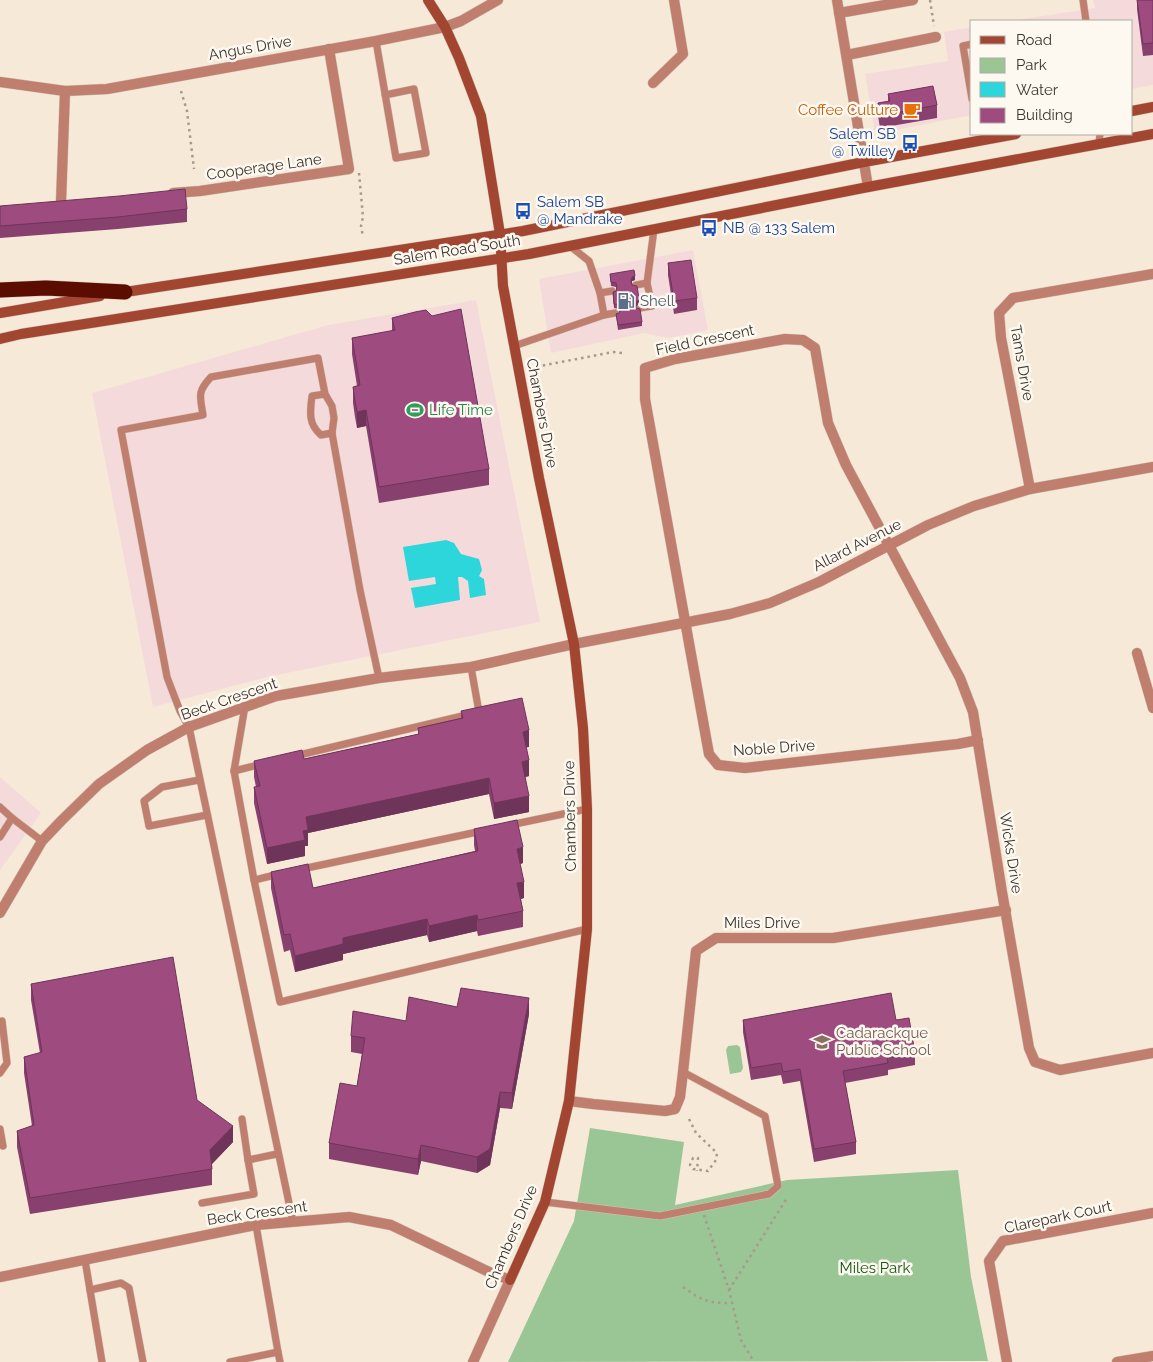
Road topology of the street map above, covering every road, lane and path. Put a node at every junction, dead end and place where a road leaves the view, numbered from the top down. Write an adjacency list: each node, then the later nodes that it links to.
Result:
1 (428, 0): 10 (main road, Chambers Drive)
2 (498, 0): 10 (street, Angus Drive)
3 (674, 0): 17 (street)
4 (837, 0): 8 (street)
5 (913, 0): 8 (street)
6 (930, 0): 11 (path)
7 (1083, 0): 9 (lane)
8 (839, 13): 15 (street)
9 (1086, 20)
10 (445, 27): 12 (street, Angus Drive); 34 (main road, Chambers Drive)
11 (936, 37): 15 (street)
12 (376, 41): 14 (street, Angus Drive); 21 (lane)
13 (970, 44): 18 (lane)
14 (329, 49): 19 (street, Angus Drive); 31 (street, Cooperage Lane)
15 (847, 55): 28 (street)
16 (0, 82): 19 (street, Angus Drive)
17 (652, 83)
18 (970, 87)
19 (65, 91): 32 (street)
20 (181, 91): 29 (path)
21 (385, 95): 21 (lane)
22 (1153, 107): 23 (main road)
23 (1133, 112)
24 (1153, 134): 27 (main road, Salem Road South)
25 (1003, 135): 26 (main road, Salem Road South)
26 (978, 137): 28 (main road, Salem Road South)
27 (1100, 138): 30 (main road, Salem Road South)
28 (864, 162): 30 (street); 34 (main road, Salem Road South)
29 (194, 169)
30 (868, 186): 33 (main road, Salem Road South)
31 (160, 194)
32 (61, 202)
33 (654, 229): 35 (main road, Salem Road South); 38 (lane)
34 (500, 234): 36 (main road, Chambers Drive); 42 (main road, Salem Road South)
35 (570, 246): 36 (main road, Salem Road South); 43 (lane)
36 (502, 258): 48 (main road, Salem Road South); 49 (main road, Chambers Drive)
37 (1153, 274): 55 (street, Tams Drive)
38 (647, 283): 39 (lane); 44 (lane)
39 (636, 285)
40 (0, 290): 42 (highway)
41 (612, 291): 43 (lane)
42 (125, 292): 45 (main road, Salem Road South)
43 (600, 293): 47 (lane)
44 (640, 308)
45 (0, 313)
46 (615, 313): 47 (lane)
47 (604, 315): 49 (lane)
48 (0, 339)
49 (514, 346): 51 (main road, Chambers Drive)
50 (622, 353): 51 (path)
51 (519, 370): 58 (main road, Chambers Drive)
52 (325, 394): 53 (lane); 53 (lane); 64 (lane)
53 (332, 433): 61 (lane)
54 (1153, 467): 55 (street, Allard Avenue)
55 (1030, 489): 56 (street, Allard Avenue)
56 (889, 546): 57 (street, Allard Avenue); 57 (street, Field Crescent); 65 (street, Wicks Drive)
57 (687, 624): 58 (street, Allard Avenue); 65 (street, Noble Drive)
58 (574, 644): 60 (street, Beck Crescent); 71 (main road, Chambers Drive)
59 (1137, 653): 63 (street)
60 (471, 667): 61 (street, Beck Crescent); 66 (lane)
61 (379, 678): 62 (street, Beck Crescent)
62 (246, 706): 64 (street, Beck Crescent); 68 (lane)
63 (1153, 708)
64 (189, 727): 69 (lane); 77 (street, Beck Crescent)
65 (978, 740): 81 (street, Wicks Drive)
66 (290, 758)
67 (272, 762): 68 (lane)
68 (234, 771): 80 (lane)
69 (199, 780): 72 (lane); 72 (lane)
70 (0, 807): 73 (lane)
71 (587, 809): 74 (lane); 83 (main road, Chambers Drive)
72 (206, 815): 93 (lane)
73 (12, 818): 76 (lane); 77 (lane)
74 (498, 828)
75 (488, 830): 78 (lane)
76 (0, 837)
77 (42, 841): 82 (street, Beck Crescent)
78 (293, 871)
79 (283, 873): 80 (lane)
80 (254, 880): 83 (lane)
81 (1006, 910): 85 (street, Wicks Drive); 86 (street, Miles Drive)
82 (0, 913)
83 (587, 929): 88 (main road, Chambers Drive)
84 (2, 1021): 87 (lane)
85 (1153, 1053)
86 (683, 1072): 88 (street, Miles Drive); 99 (lane)
87 (0, 1073)
88 (569, 1101): 97 (main road, Chambers Drive)
89 (242, 1119): 94 (lane)
90 (689, 1119): 95 (path)
91 (0, 1129): 92 (lane)
92 (3, 1146)
93 (277, 1154): 94 (lane); 101 (lane)
94 (248, 1160): 98 (lane)
95 (697, 1171): 95 (path)
96 (787, 1198): 108 (path)
97 (545, 1202): 99 (lane); 105 (main road, Chambers Drive)
98 (202, 1203)
99 (703, 1209): 108 (path)
100 (1153, 1213): 118 (street, Clarepark Court)
101 (292, 1222): 102 (street, Beck Crescent); 105 (street, Beck Crescent)
102 (256, 1225): 103 (street, Beck Crescent); 110 (lane)
103 (85, 1260): 104 (street, Beck Crescent); 107 (lane)
104 (0, 1277)
105 (510, 1280): 116 (street, Chambers Drive)
106 (683, 1287): 109 (path)
107 (90, 1290): 112 (lane); 113 (lane)
108 (729, 1290): 109 (path)
109 (732, 1303): 117 (path)
110 (278, 1352): 114 (lane); 115 (lane)
111 (1153, 1356): 119 (street)
112 (102, 1362)
113 (143, 1362)
114 (230, 1362)
115 (280, 1362)
116 (473, 1362)
117 (754, 1362)
118 (1007, 1362)
119 (1117, 1362)

